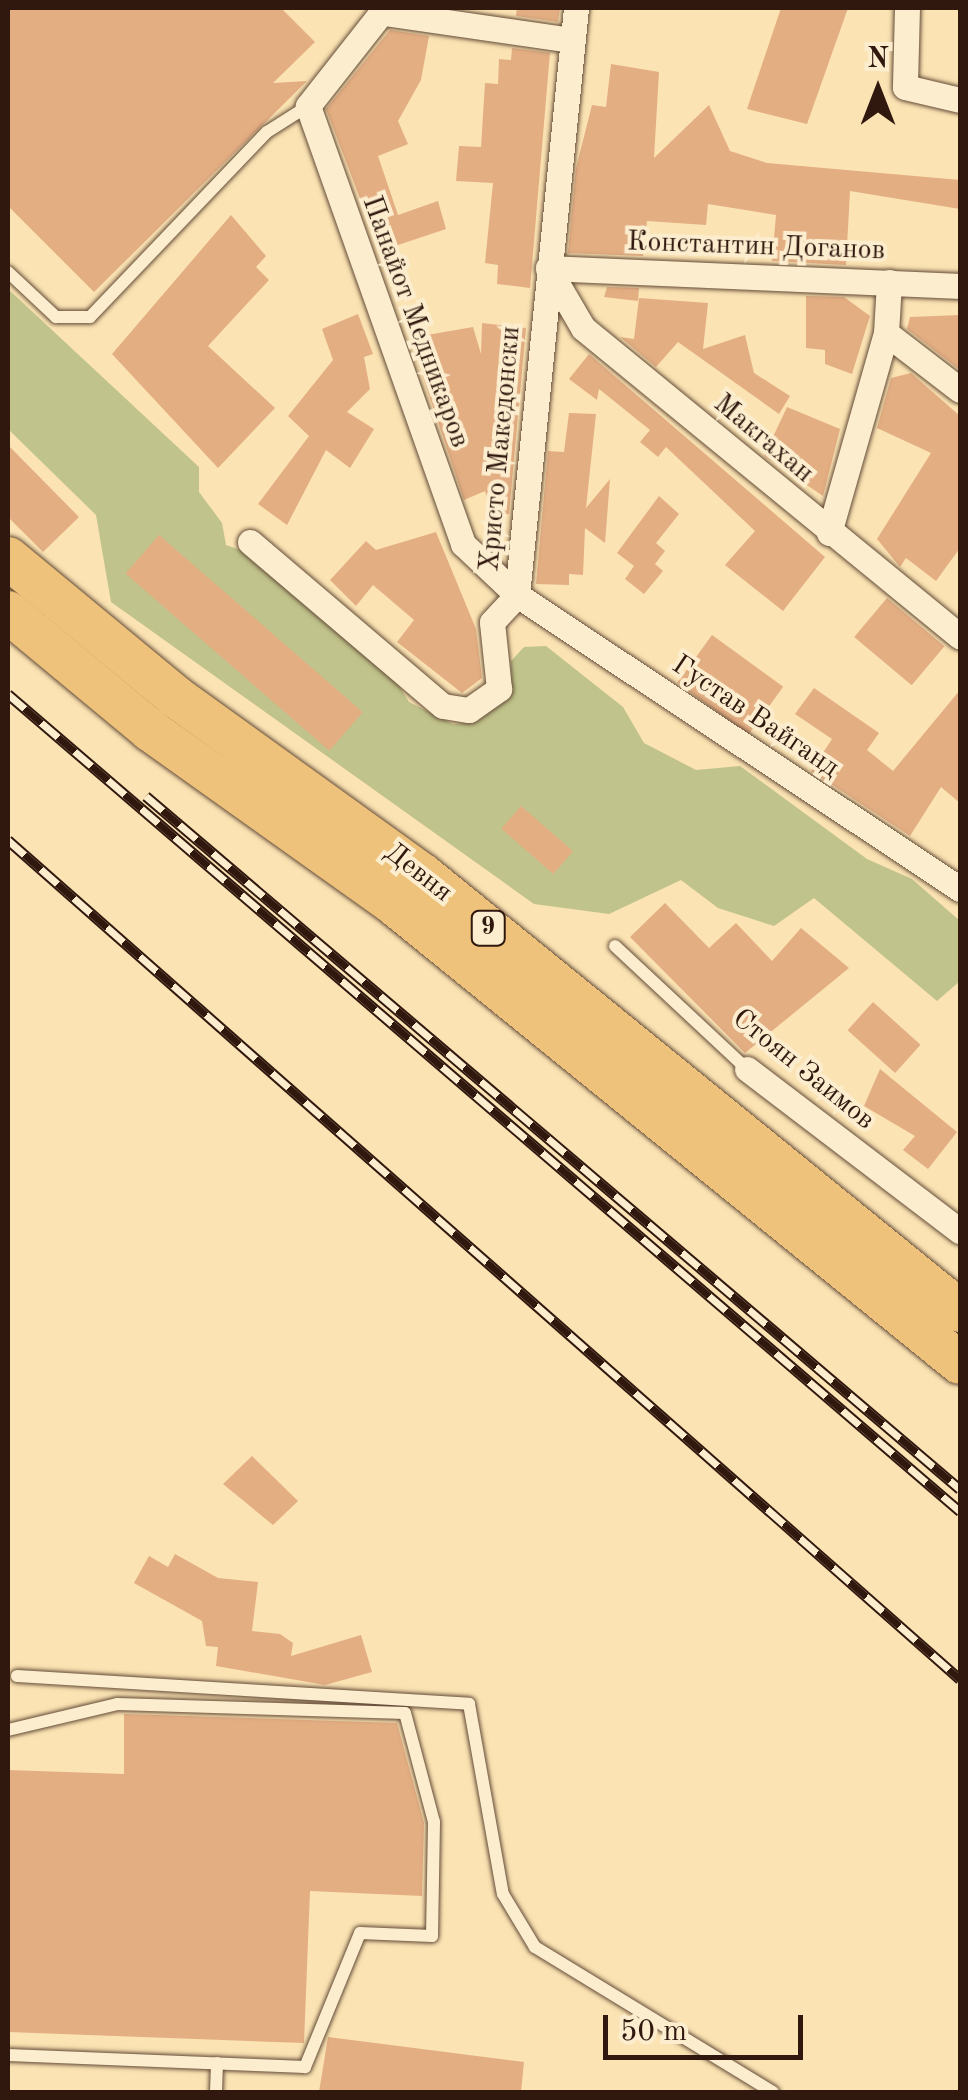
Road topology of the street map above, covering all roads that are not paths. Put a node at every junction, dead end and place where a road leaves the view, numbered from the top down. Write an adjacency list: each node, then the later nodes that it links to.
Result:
1 (576, 8): 4 (street, Христо Македонски)
2 (907, 8): 5 (street)
3 (385, 10): 4 (street); 6 (street)
4 (572, 40): 7 (street, Христо Македонски)
5 (960, 100)
6 (308, 106): 8 (lane); 16 (street, Панайот Медникаров)
7 (548, 268): 9 (street, Константин Доганов); 13 (street, Макгахан); 16 (street, Христо Македонски)
8 (8, 272)
9 (889, 282): 10 (street, Константин Доганов); 11 (street)
10 (960, 286)
11 (886, 333): 12 (street); 13 (street)
12 (960, 390)
13 (829, 533): 18 (street, Макгахан)
14 (250, 542): 16 (street, Христо Македонски)
15 (8, 558): 23 (highway, Девня / 9)
16 (517, 595): 19 (street, Густав Вайганд)
17 (8, 612): 24 (highway, Девня / 9)
18 (960, 637)
19 (960, 889)
20 (615, 946): 21 (lane, Стоян Заимов)
21 (748, 1069): 22 (street, Стоян Заимов)
22 (960, 1232)
23 (960, 1311)
24 (960, 1364)
25 (17, 1676): 30 (lane)
26 (8, 1730): 28 (lane)
27 (8, 2054): 28 (lane)
28 (217, 2063): 29 (lane)
29 (216, 2092)
30 (773, 2092)

